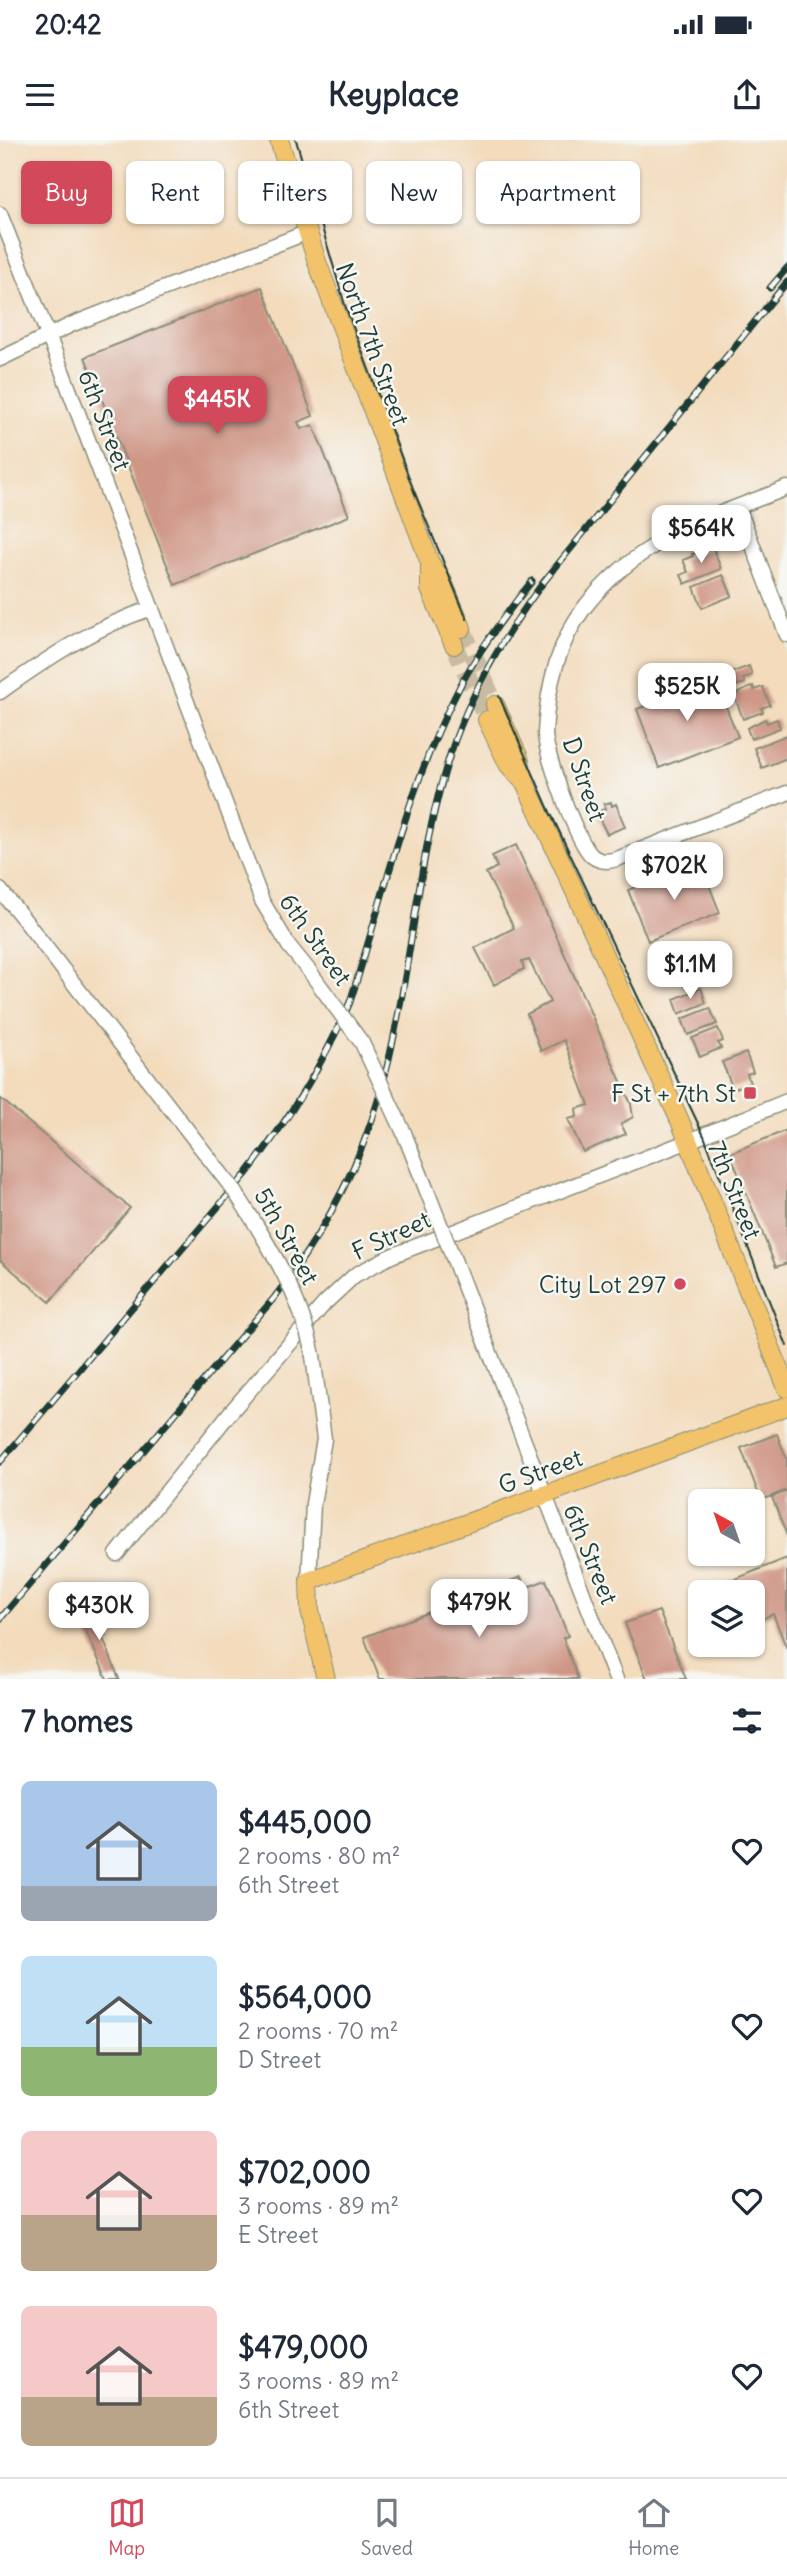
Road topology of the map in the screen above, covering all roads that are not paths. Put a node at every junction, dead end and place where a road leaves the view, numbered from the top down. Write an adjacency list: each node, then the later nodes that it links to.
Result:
1 (279, 140): 3 (main road, North 7th Street)
2 (0, 214): 4 (street, 6th Street)
3 (308, 232): 4 (street); 8 (main road, North 7th Street)
4 (48, 335): 5 (street); 9 (street, 6th Street)
5 (0, 359)
6 (787, 488): 7 (street, D Street)
7 (738, 507): 11 (street); 15 (street, D Street)
8 (430, 563): 10 (main road); 12 (main road)
9 (152, 608): 13 (street); 21 (street, 6th Street, bridge)
10 (462, 628)
11 (787, 635)
12 (454, 645)
13 (0, 692)
14 (491, 713): 18 (main road, 7th Street)
15 (787, 793)
16 (0, 890): 23 (street, 5th Street, bridge)
17 (787, 1101): 18 (street, F Street)
18 (689, 1142): 19 (main road, 7th Street); 22 (street, F Street)
19 (787, 1388)
20 (787, 1406): 21 (main road, G Street)
21 (543, 1495): 23 (main road, G Street); 25 (street, 6th Street)
22 (117, 1555)
23 (309, 1581): 24 (main road, 5th Street)
24 (326, 1679)
25 (616, 1679)

